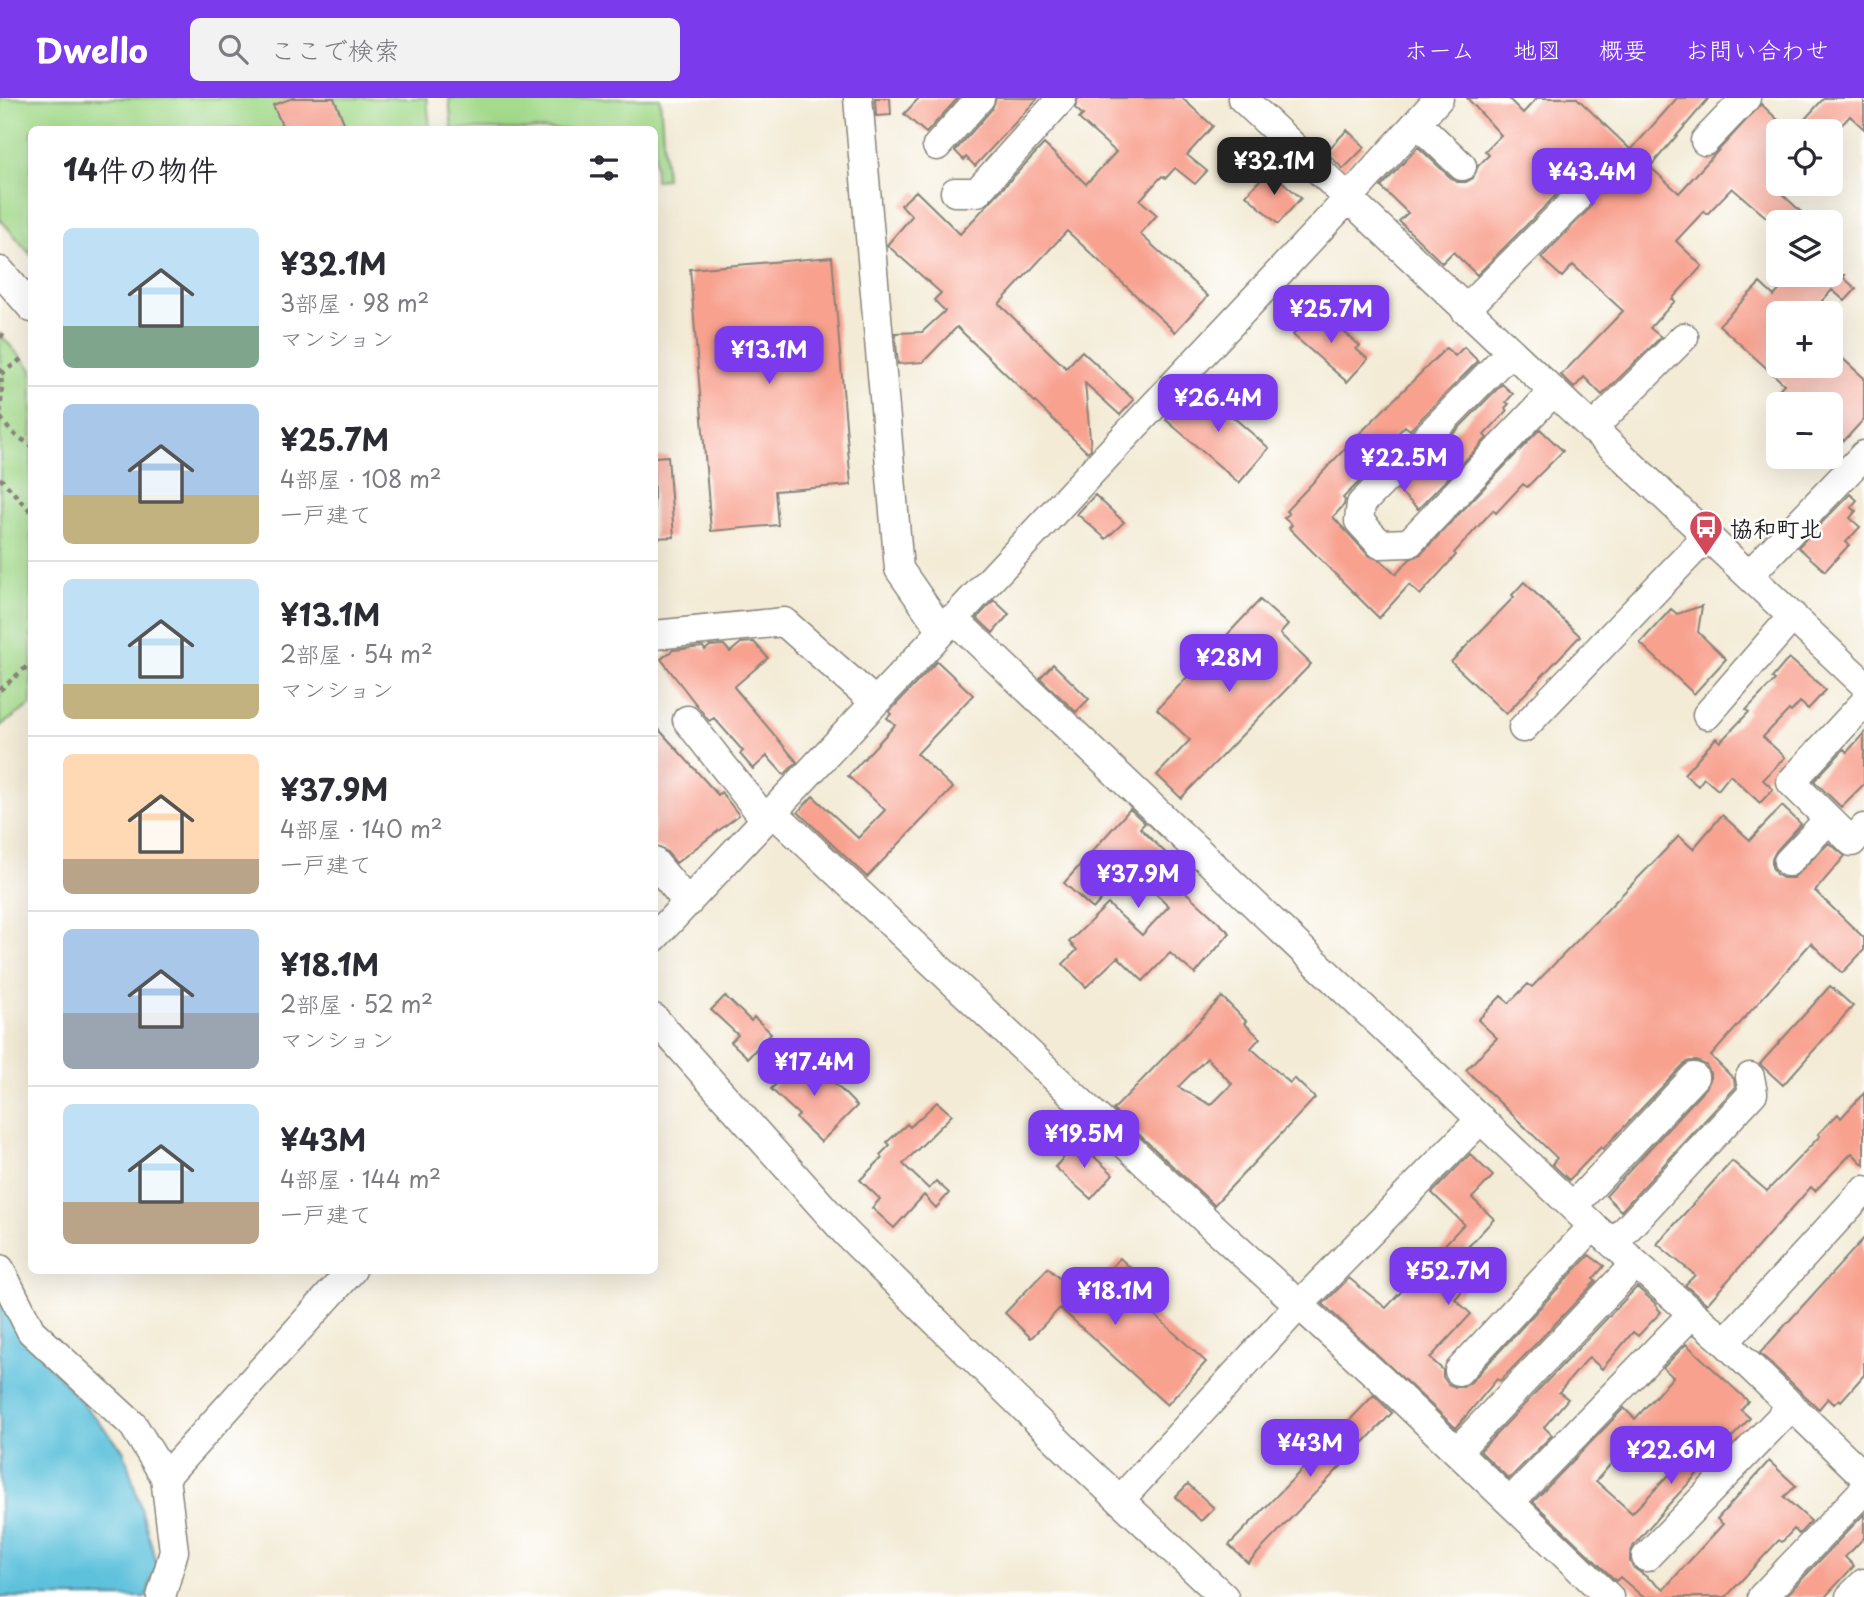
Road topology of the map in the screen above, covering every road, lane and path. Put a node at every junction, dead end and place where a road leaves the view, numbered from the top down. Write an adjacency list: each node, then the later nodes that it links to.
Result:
1 (858, 98): 30 (street)
2 (980, 98): 9 (street)
3 (1062, 98): 11 (street)
4 (1242, 98): 13 (street)
5 (1439, 98): 7 (street)
6 (1746, 98): 8 (street)
7 (1417, 123): 10 (street); 13 (street)
8 (1705, 141)
9 (937, 146)
10 (1462, 166)
11 (955, 192)
12 (1576, 199): 16 (street)
13 (1347, 200): 16 (street); 30 (street)
14 (0, 271): 15 (street)
15 (28, 303)
16 (1465, 310): 18 (street)
17 (1684, 337): 22 (street)
18 (1510, 352): 21 (street); 21 (street)
19 (24, 357): 20 (path)
20 (1, 372): 23 (path)
21 (1553, 393): 22 (street)
22 (1592, 429): 27 (street)
23 (28, 443)
24 (1864, 455): 28 (street)
25 (0, 478): 26 (path)
26 (28, 509)
27 (1707, 536): 28 (street); 38 (street)
28 (1749, 575): 29 (street)
29 (1793, 616): 33 (street); 37 (street)
30 (947, 625): 35 (street); 50 (street)
31 (658, 635): 35 (street)
32 (28, 666): 34 (path)
33 (1864, 684)
34 (0, 690)
35 (875, 702): 40 (street)
36 (1864, 703): 41 (street)
37 (1707, 715)
38 (1523, 728)
39 (690, 737): 40 (street)
40 (768, 815): 45 (street); 57 (street)
41 (1828, 820): 42 (street); 43 (street)
42 (1864, 828)
43 (1788, 862)
44 (658, 867): 45 (street)
45 (688, 903): 46 (street)
46 (658, 934)
47 (658, 1022): 66 (street)
48 (1694, 1077): 52 (street)
49 (1750, 1077): 53 (street)
50 (1481, 1119): 52 (street); 57 (street)
51 (1864, 1190): 59 (street)
52 (1574, 1205): 53 (street)
53 (1603, 1235): 54 (street); 60 (street)
54 (1635, 1264): 58 (street); 62 (street)
55 (0, 1269): 64 (street)
56 (348, 1274): 64 (street)
57 (1299, 1305): 62 (street); 66 (street)
58 (1691, 1315): 59 (street); 67 (street)
59 (1725, 1342): 61 (street)
60 (1459, 1371)
61 (1791, 1407): 63 (street); 68 (street)
62 (1457, 1451): 67 (street)
63 (1864, 1476)
64 (165, 1478): 70 (street)
65 (1864, 1490): 73 (street)
66 (1120, 1500): 71 (street)
67 (1510, 1502): 72 (street)
68 (1646, 1558)
69 (1864, 1583): 74 (street)
70 (161, 1597)
71 (1224, 1597)
72 (1609, 1597)
73 (1762, 1597)
74 (1850, 1597)

